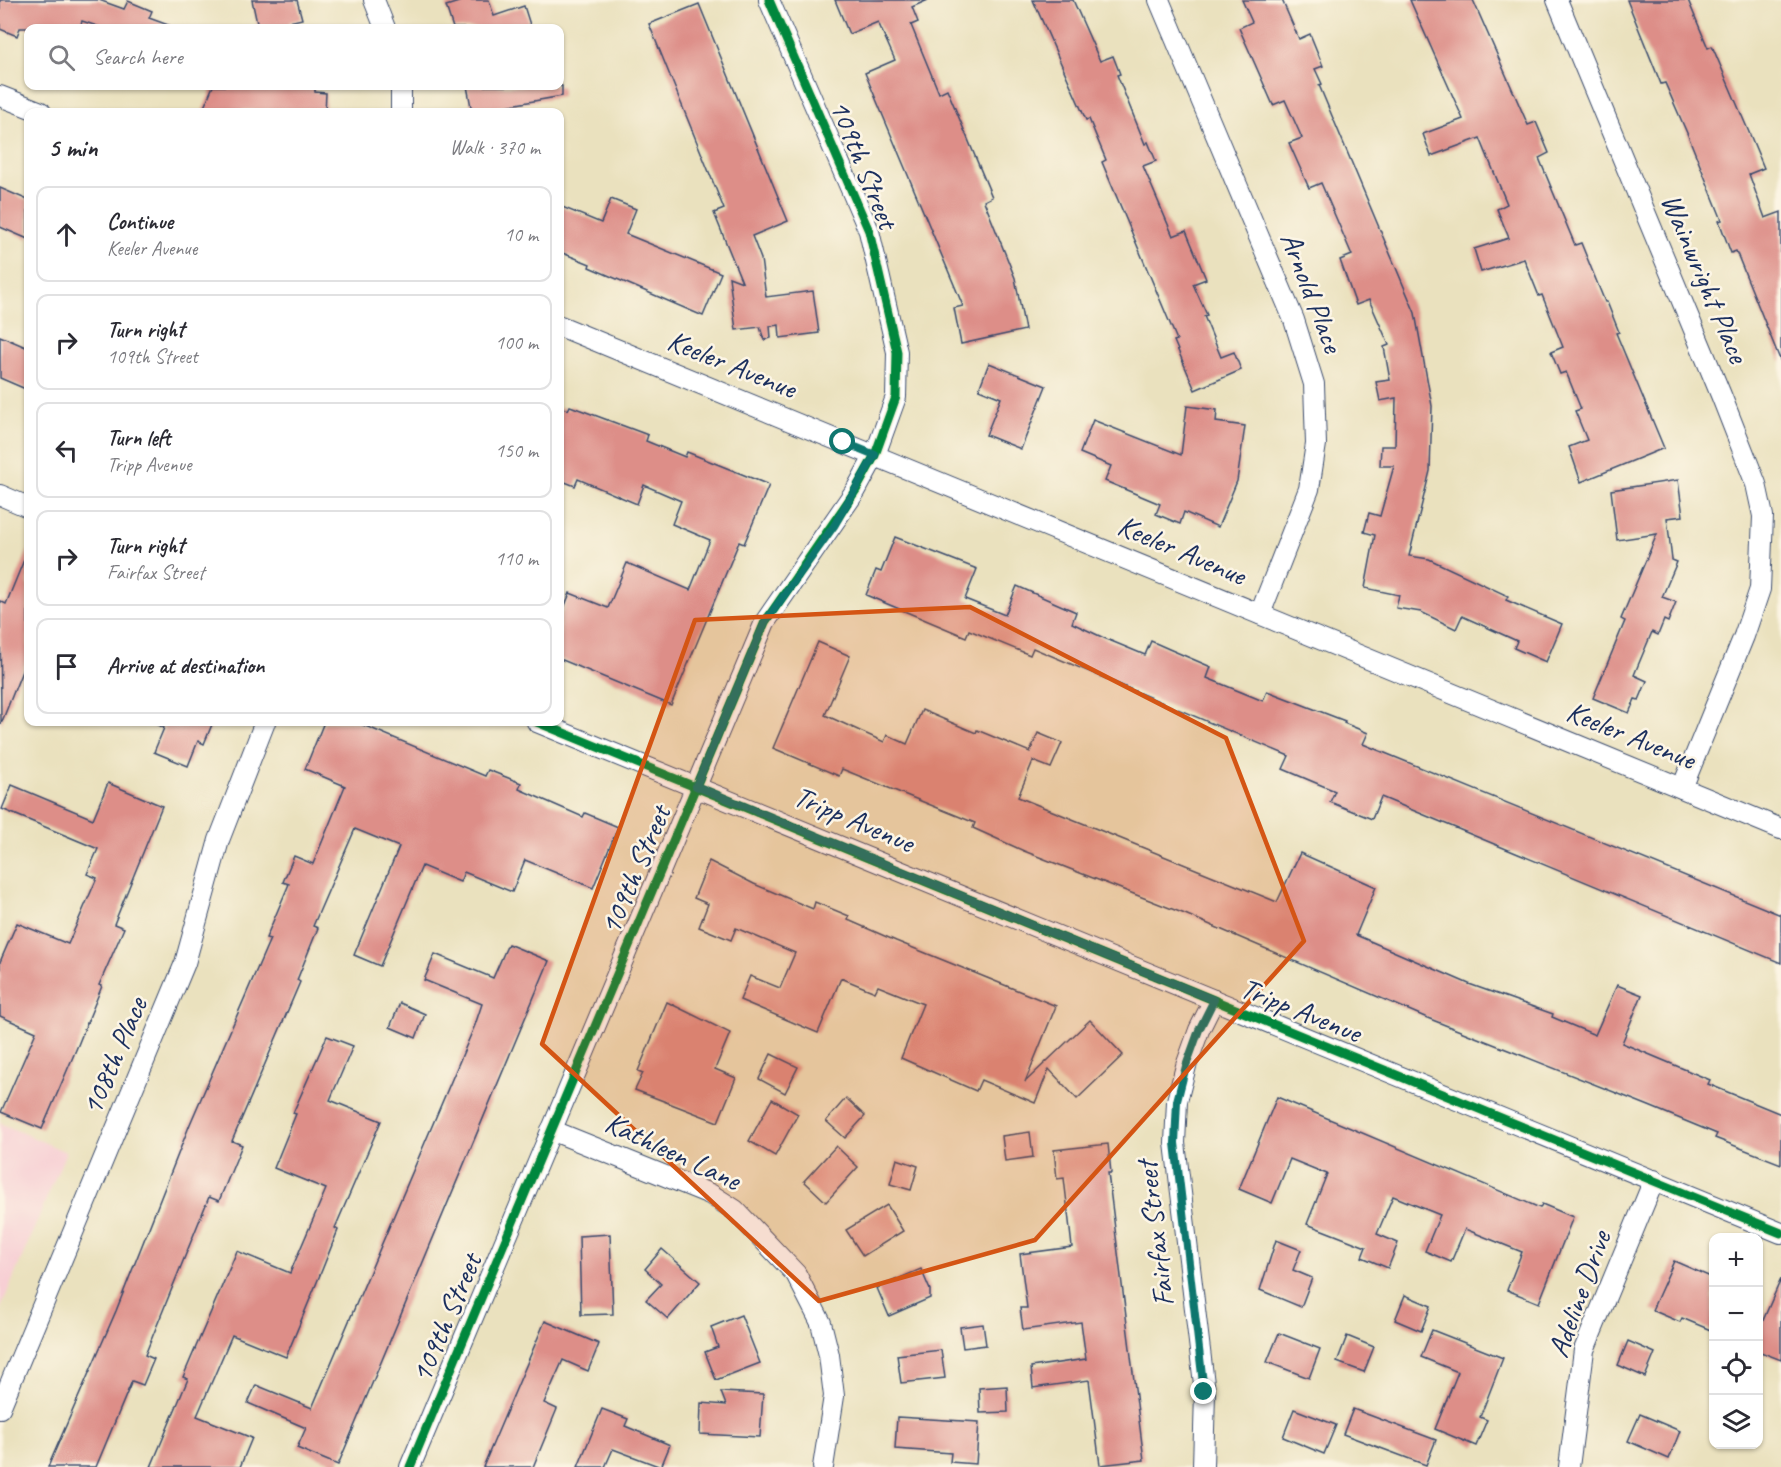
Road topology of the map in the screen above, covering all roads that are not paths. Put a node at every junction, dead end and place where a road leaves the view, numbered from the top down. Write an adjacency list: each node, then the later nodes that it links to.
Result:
1 (374, 0): 5 (street)
2 (769, 0): 11 (street, 109th Street)
3 (1159, 0): 14 (street, Arnold Place)
4 (1557, 0): 18 (street, Wainwright Place)
5 (383, 24)
6 (401, 90): 9 (street)
7 (0, 96): 8 (street)
8 (30, 108)
9 (401, 108)
10 (564, 328): 11 (street, Keeler Avenue)
11 (875, 455): 14 (street, Keeler Avenue); 17 (street, 109th Street)
12 (0, 495): 13 (street)
13 (24, 505)
14 (1260, 614): 18 (street, Keeler Avenue)
15 (263, 726): 24 (street, 108th Place)
16 (547, 726): 17 (street, Tripp Avenue)
17 (696, 786): 20 (street, Tripp Avenue); 21 (street, 109th Street)
18 (1682, 788): 19 (street, Keeler Avenue)
19 (1781, 829)
20 (1214, 1000): 22 (street, Tripp Avenue); 27 (street, Fairfax Street)
21 (551, 1130): 25 (street, 109th Street); 26 (street, Kathleen Lane)
22 (1654, 1180): 23 (street, Tripp Avenue); 28 (street, Adeline Drive)
23 (1781, 1233)
24 (0, 1408)
25 (410, 1467)
26 (823, 1467)
27 (1203, 1467)
28 (1569, 1467)

